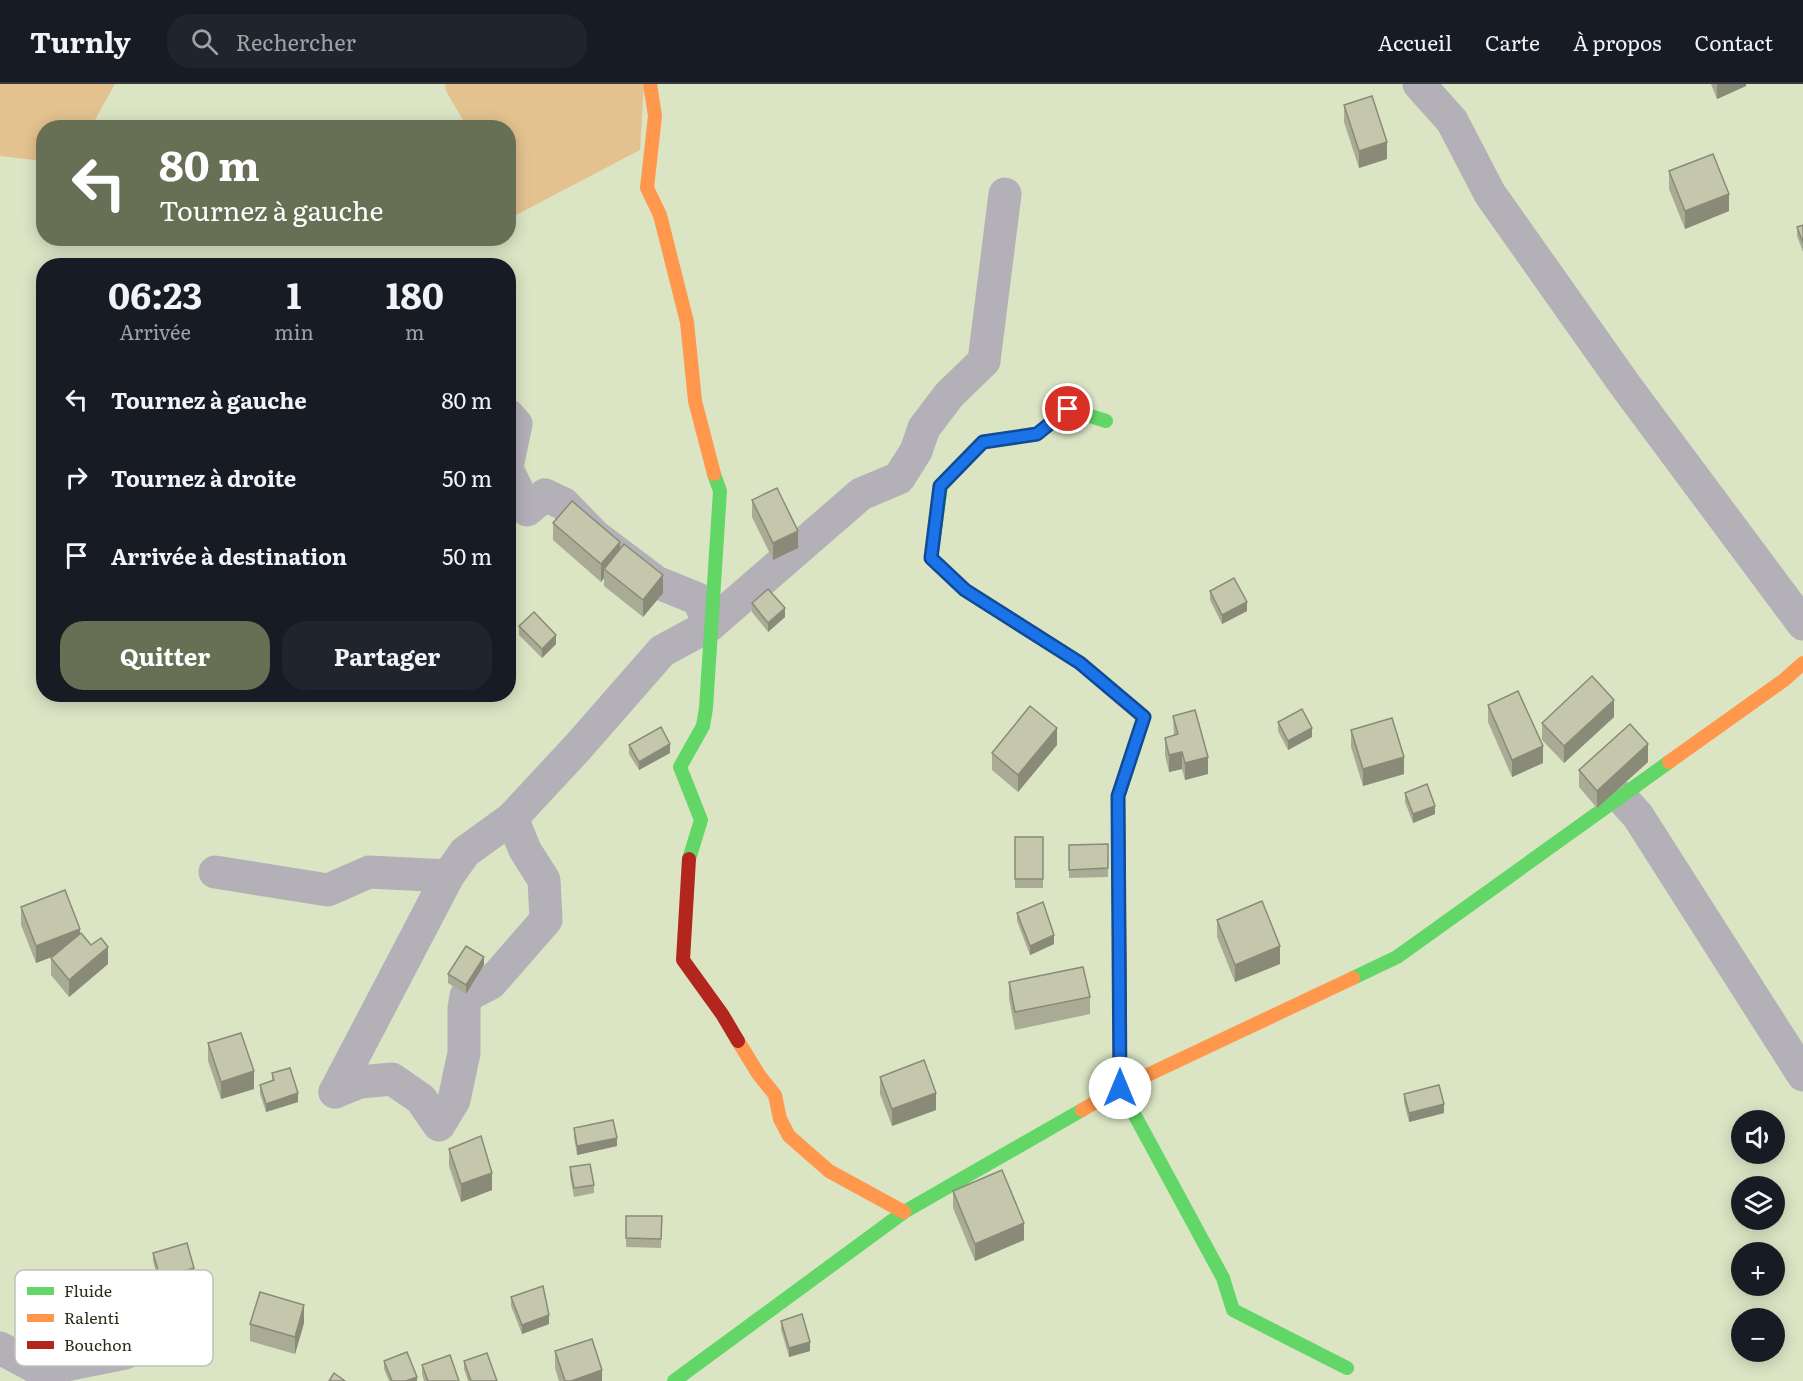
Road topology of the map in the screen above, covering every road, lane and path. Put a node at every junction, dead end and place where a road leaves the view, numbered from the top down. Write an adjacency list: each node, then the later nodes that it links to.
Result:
1 (650, 84): 7 (street)
2 (1419, 84): 6 (street)
3 (1005, 194): 7 (street)
4 (1106, 421): 14 (street)
5 (516, 487): 7 (street)
6 (1803, 624)
7 (710, 625): 10 (street); 15 (street)
8 (1803, 663): 9 (street)
9 (1621, 796): 13 (street); 14 (street)
10 (512, 818): 12 (street); 12 (street)
11 (215, 872): 12 (street)
12 (448, 876)
13 (1803, 1075)
14 (1120, 1088): 15 (street); 20 (street)
15 (904, 1212): 21 (street)
16 (0, 1348): 17 (street)
17 (15, 1356)
18 (34, 1366): 19 (street)
19 (61, 1366)
20 (1347, 1368)
21 (674, 1381)

